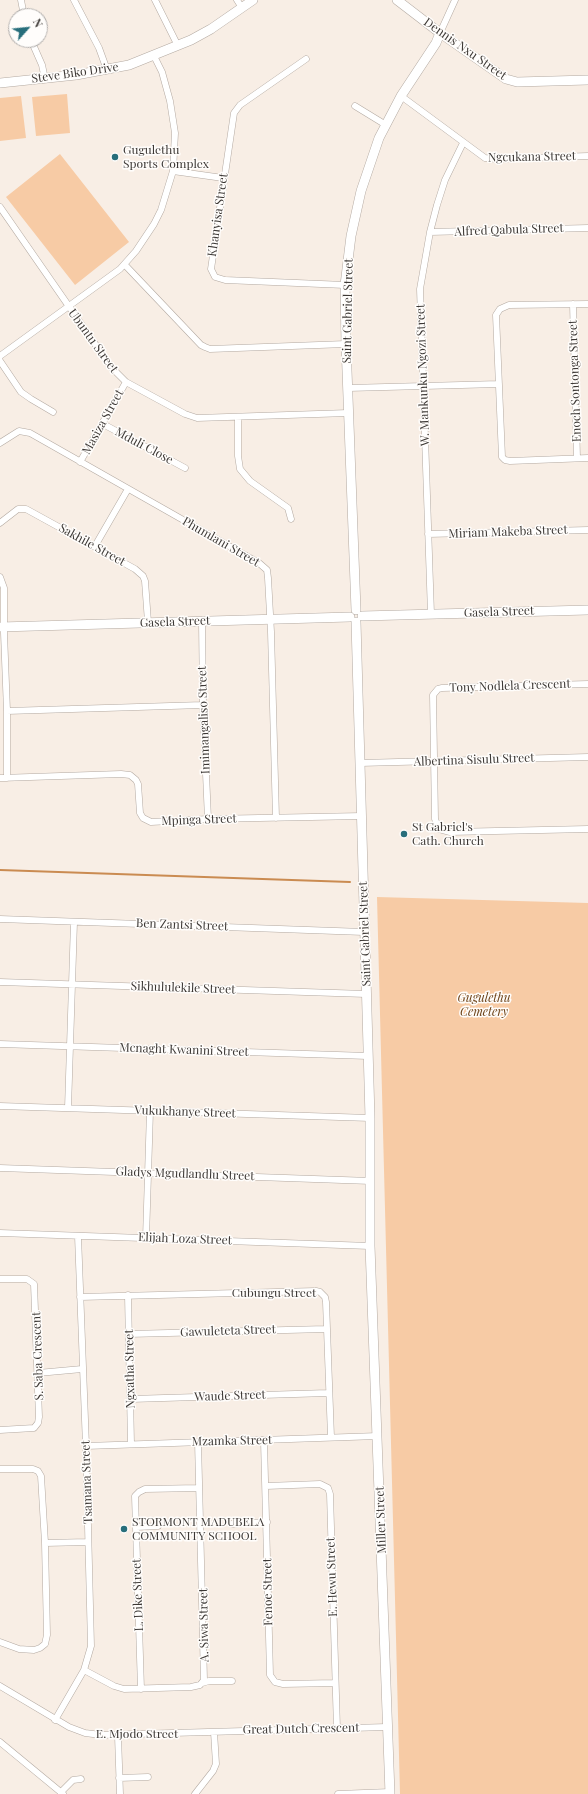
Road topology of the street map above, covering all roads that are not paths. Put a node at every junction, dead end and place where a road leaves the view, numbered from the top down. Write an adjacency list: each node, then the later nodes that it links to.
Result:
1 (74, 0): 12 (street)
2 (155, 0): 8 (street)
3 (253, 0): 6 (street, Steve Biko Drive)
4 (397, 0): 7 (street, Dennis Nxu Street)
5 (455, 0): 7 (street)
6 (240, 4): 8 (street, Steve Biko Drive)
7 (440, 33): 14 (street, Dennis Nxu Street); 16 (street, Saint Gabriel Street)
8 (178, 46): 10 (street, Steve Biko Drive)
9 (34, 48): 13 (street)
10 (154, 56): 12 (street, Steve Biko Drive); 21 (street)
11 (306, 59): 22 (street, Khanyisa Street)
12 (107, 70): 13 (street, Steve Biko Drive)
13 (45, 79): 15 (street, Steve Biko Drive)
14 (588, 80)
15 (0, 83)
16 (401, 96): 18 (street, Saint Gabriel Street); 19 (street, Ngcukana Street)
17 (355, 106): 18 (street)
18 (386, 125): 27 (street, Saint Gabriel Street)
19 (463, 143): 20 (street, Ngcukana Street); 25 (street, W. Mankunku Ngozi Street)
20 (588, 156)
21 (174, 171): 22 (street); 26 (street)
22 (223, 178): 27 (street, Khanyisa Street)
23 (0, 207): 30 (street, Ubuntu Street)
24 (588, 228): 25 (street, Alfred Qabula Street)
25 (430, 232): 36 (street, W. Mankunku Ngozi Street)
26 (125, 265): 30 (street); 31 (street)
27 (345, 284): 31 (street, Saint Gabriel Street)
28 (573, 304): 29 (street); 35 (street); 43 (street, Enoch Sontonga Street)
29 (588, 304)
30 (69, 306): 32 (street); 34 (street, Ubuntu Street)
31 (346, 344): 37 (street, Saint Gabriel Street)
32 (0, 356)
33 (0, 361): 38 (street)
34 (126, 382): 40 (street, Ubuntu Street); 41 (street, Masiza Street)
35 (499, 384): 36 (street); 43 (street)
36 (423, 386): 37 (street); 51 (street, W. Mankunku Ngozi Street)
37 (348, 388): 39 (street, Saint Gabriel Street)
38 (53, 412)
39 (348, 413): 40 (street, Ubuntu Street); 56 (street, Saint Gabriel Street)
40 (238, 417): 48 (street)
41 (103, 424): 45 (street, Masiza Street); 46 (street, Mduli Close)
42 (0, 443): 45 (street, Phumlani Street)
43 (577, 458): 44 (street)
44 (588, 458)
45 (80, 462): 47 (street, Phumlani Street)
46 (185, 468)
47 (128, 489): 52 (street); 57 (street, Phumlani Street)
48 (291, 519)
49 (0, 523): 52 (street, Sakhile Street)
50 (588, 530): 51 (street, Miriam Makeba Street)
51 (428, 534): 55 (street, W. Mankunku Ngozi Street)
52 (95, 546): 59 (street, Sakhile Street)
53 (0, 577): 60 (street)
54 (588, 610): 55 (street, Gasela Street)
55 (431, 614): 56 (street, Gasela Street)
56 (356, 616): 57 (street, Gasela Street); 66 (street, Saint Gabriel Street)
57 (270, 619): 58 (street, Gasela Street); 69 (street, Phumlani Street)
58 (202, 621): 59 (street, Gasela Street); 62 (street, Imimangaliso Street)
59 (148, 622): 60 (street, Gasela Street)
60 (2, 627): 63 (street)
61 (588, 684): 65 (street, Tony Nodlela Crescent)
62 (203, 705): 63 (street); 70 (street, Imimangaliso Street)
63 (8, 711): 67 (street)
64 (588, 757): 65 (street, Albertina Sisulu Street)
65 (435, 761): 66 (street, Albertina Sisulu Street); 71 (street, Tony Nodlela Crescent)
66 (360, 763): 68 (street, Saint Gabriel Street)
67 (3, 778): 70 (street, Mpinga Street)
68 (362, 816): 69 (street, Mpinga Street); 74 (street, Saint Gabriel Street)
69 (276, 818): 70 (street, Mpinga Street)
70 (208, 819)
71 (588, 829)
72 (0, 919): 73 (street, Ben Zantsi Street)
73 (74, 922): 74 (street, Ben Zantsi Street); 76 (street)
74 (364, 932): 77 (street, Saint Gabriel Street)
75 (0, 982): 76 (street, Sikhululekile Street)
76 (72, 984): 77 (street, Sikhululekile Street); 79 (street)
77 (366, 994): 80 (street, Saint Gabriel Street)
78 (0, 1044): 79 (street, Mcnaght Kwanini Street)
79 (71, 1046): 80 (street, Mcnaght Kwanini Street); 82 (street)
80 (368, 1056): 84 (street, Saint Gabriel Street)
81 (0, 1106): 82 (street, Vukukhanye Street)
82 (68, 1108): 83 (street, Vukukhanye Street)
83 (150, 1111): 84 (street, Vukukhanye Street); 86 (street)
84 (370, 1118): 87 (street, Saint Gabriel Street)
85 (0, 1168): 86 (street, Gladys Mgudlandlu Street)
86 (148, 1173): 87 (street, Gladys Mgudlandlu Street); 90 (street)
87 (371, 1181): 91 (street, Saint Gabriel Street)
88 (0, 1233): 89 (street, Elijah Loza Street)
89 (78, 1236): 90 (street, Elijah Loza Street); 94 (street, Tsamana Street)
90 (146, 1238): 91 (street, Elijah Loza Street)
91 (370, 1246): 102 (street, Miller Street)
92 (0, 1279): 98 (street, S. Saba Crescent)
93 (128, 1295): 94 (street, Cubungu Street); 95 (street, Cubungu Street); 96 (street, Ngxatha Street)
94 (80, 1297): 97 (street, Tsamana Street)
95 (326, 1329): 96 (street, Gawuleteta Street); 99 (street, Cubungu Street)
96 (129, 1334): 100 (street, Ngxatha Street)
97 (82, 1369): 98 (street); 107 (street, Tsamana Street)
98 (38, 1373): 101 (street, S. Saba Crescent)
99 (328, 1393): 100 (street, Waude Street); 103 (street, Cubungu Street)
100 (131, 1399): 106 (street, Ngxatha Street)
101 (0, 1430)
102 (378, 1436): 103 (street, Mzamka Street); 125 (street, Miller Street)
103 (331, 1437): 104 (street, Mzamka Street)
104 (264, 1441): 105 (street, Mzamka Street); 109 (street, Fenoe Street)
105 (198, 1442): 106 (street, Mzamka Street); 110 (street, A. Siwa Street)
106 (131, 1444): 107 (street, Mzamka Street)
107 (86, 1446): 115 (street, Tsamana Street)
108 (0, 1469): 116 (street)
109 (266, 1486): 111 (street, Fenoe Street); 120 (street, E. Hewu Street)
110 (199, 1488): 114 (street, L. Dike Street); 121 (street, A. Siwa Street)
111 (266, 1522): 112 (street); 120 (street, Fenoe Street)
112 (232, 1524)
113 (158, 1526): 114 (street)
114 (136, 1527): 123 (street, L. Dike Street)
115 (88, 1542): 116 (street); 118 (street, Tsamana Street)
116 (44, 1543): 117 (street)
117 (0, 1642)
118 (84, 1670): 123 (street); 124 (street, Tsamana Street)
119 (232, 1681): 121 (street)
120 (334, 1682): 126 (street, E. Hewu Street)
121 (202, 1684): 123 (street)
122 (0, 1686): 124 (street, E. Mjodo Street)
123 (141, 1689)
124 (55, 1720): 128 (street, E. Mjodo Street)
125 (387, 1727): 126 (street, Great Dutch Crescent); 134 (street, Miller Street)
126 (337, 1729): 127 (street, Great Dutch Crescent)
127 (214, 1732): 128 (street, E. Mjodo Street); 136 (street)
128 (118, 1736): 131 (street)
129 (0, 1742): 133 (street)
130 (148, 1777): 131 (street)
131 (119, 1778): 135 (street)
132 (81, 1779): 133 (street)
133 (62, 1793)
134 (390, 1793): 137 (street)
135 (120, 1794)
136 (196, 1794)
137 (338, 1794)

